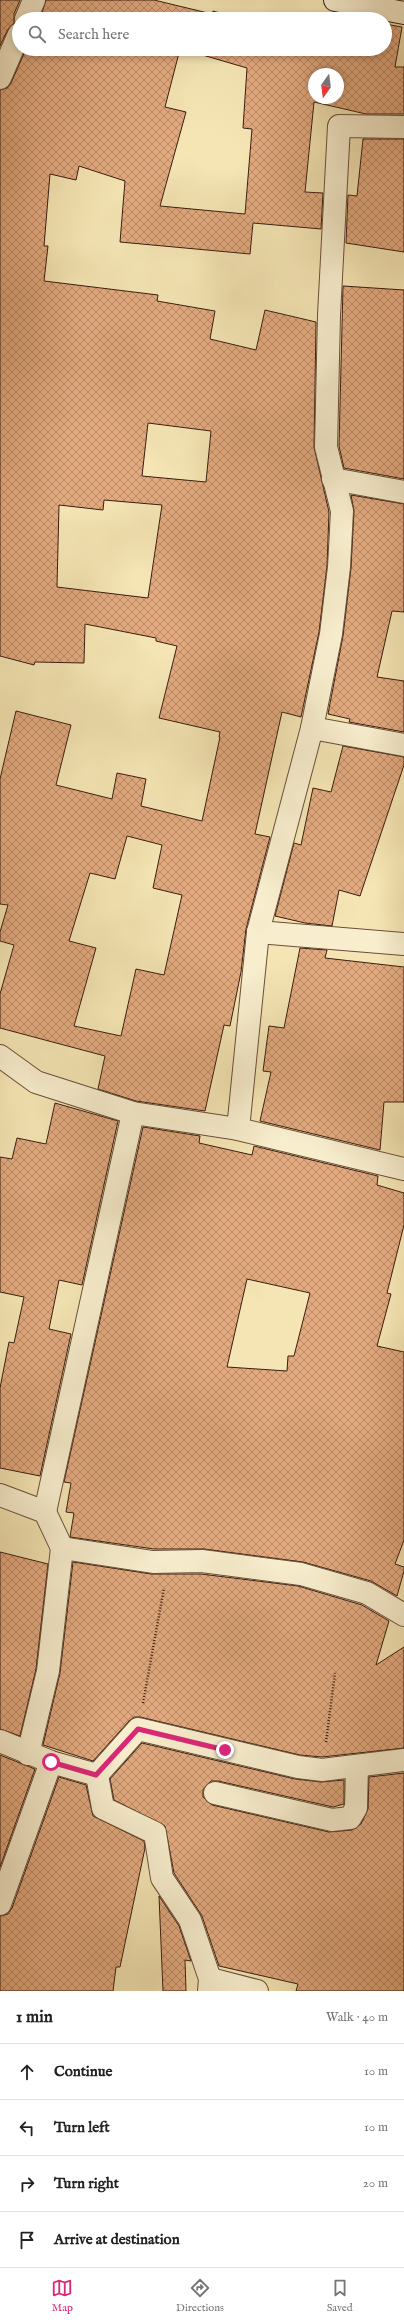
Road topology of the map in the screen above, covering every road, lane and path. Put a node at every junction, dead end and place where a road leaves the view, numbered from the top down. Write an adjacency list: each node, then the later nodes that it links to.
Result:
1 (34, 0): 3 (street)
2 (335, 0): 4 (street)
3 (29, 12)
4 (404, 13)
5 (12, 50): 6 (street)
6 (0, 78)
7 (404, 127): 8 (street)
8 (333, 479): 9 (street); 10 (street)
9 (404, 492)
10 (312, 728): 11 (street); 12 (street)
11 (404, 745)
12 (258, 932): 13 (street); 16 (street)
13 (404, 944)
14 (0, 1056): 15 (street)
15 (133, 1113): 16 (street); 19 (street)
16 (238, 1130): 17 (street)
17 (404, 1169)
18 (0, 1495): 19 (street)
19 (45, 1512): 20 (street)
20 (62, 1548): 21 (street); 26 (street)
21 (169, 1560): 22 (street); 24 (path)
22 (404, 1615)
23 (335, 1673): 30 (path)
24 (138, 1729): 30 (street); 31 (street)
25 (0, 1741): 26 (street)
26 (28, 1754): 28 (street)
27 (404, 1760): 29 (street)
28 (51, 1762): 31 (street); 33 (street)
29 (357, 1766): 30 (street); 32 (street)
30 (322, 1770)
31 (96, 1775): 34 (street)
32 (215, 1793)
33 (0, 1904)
34 (210, 1985): 35 (street)
35 (257, 1991)

